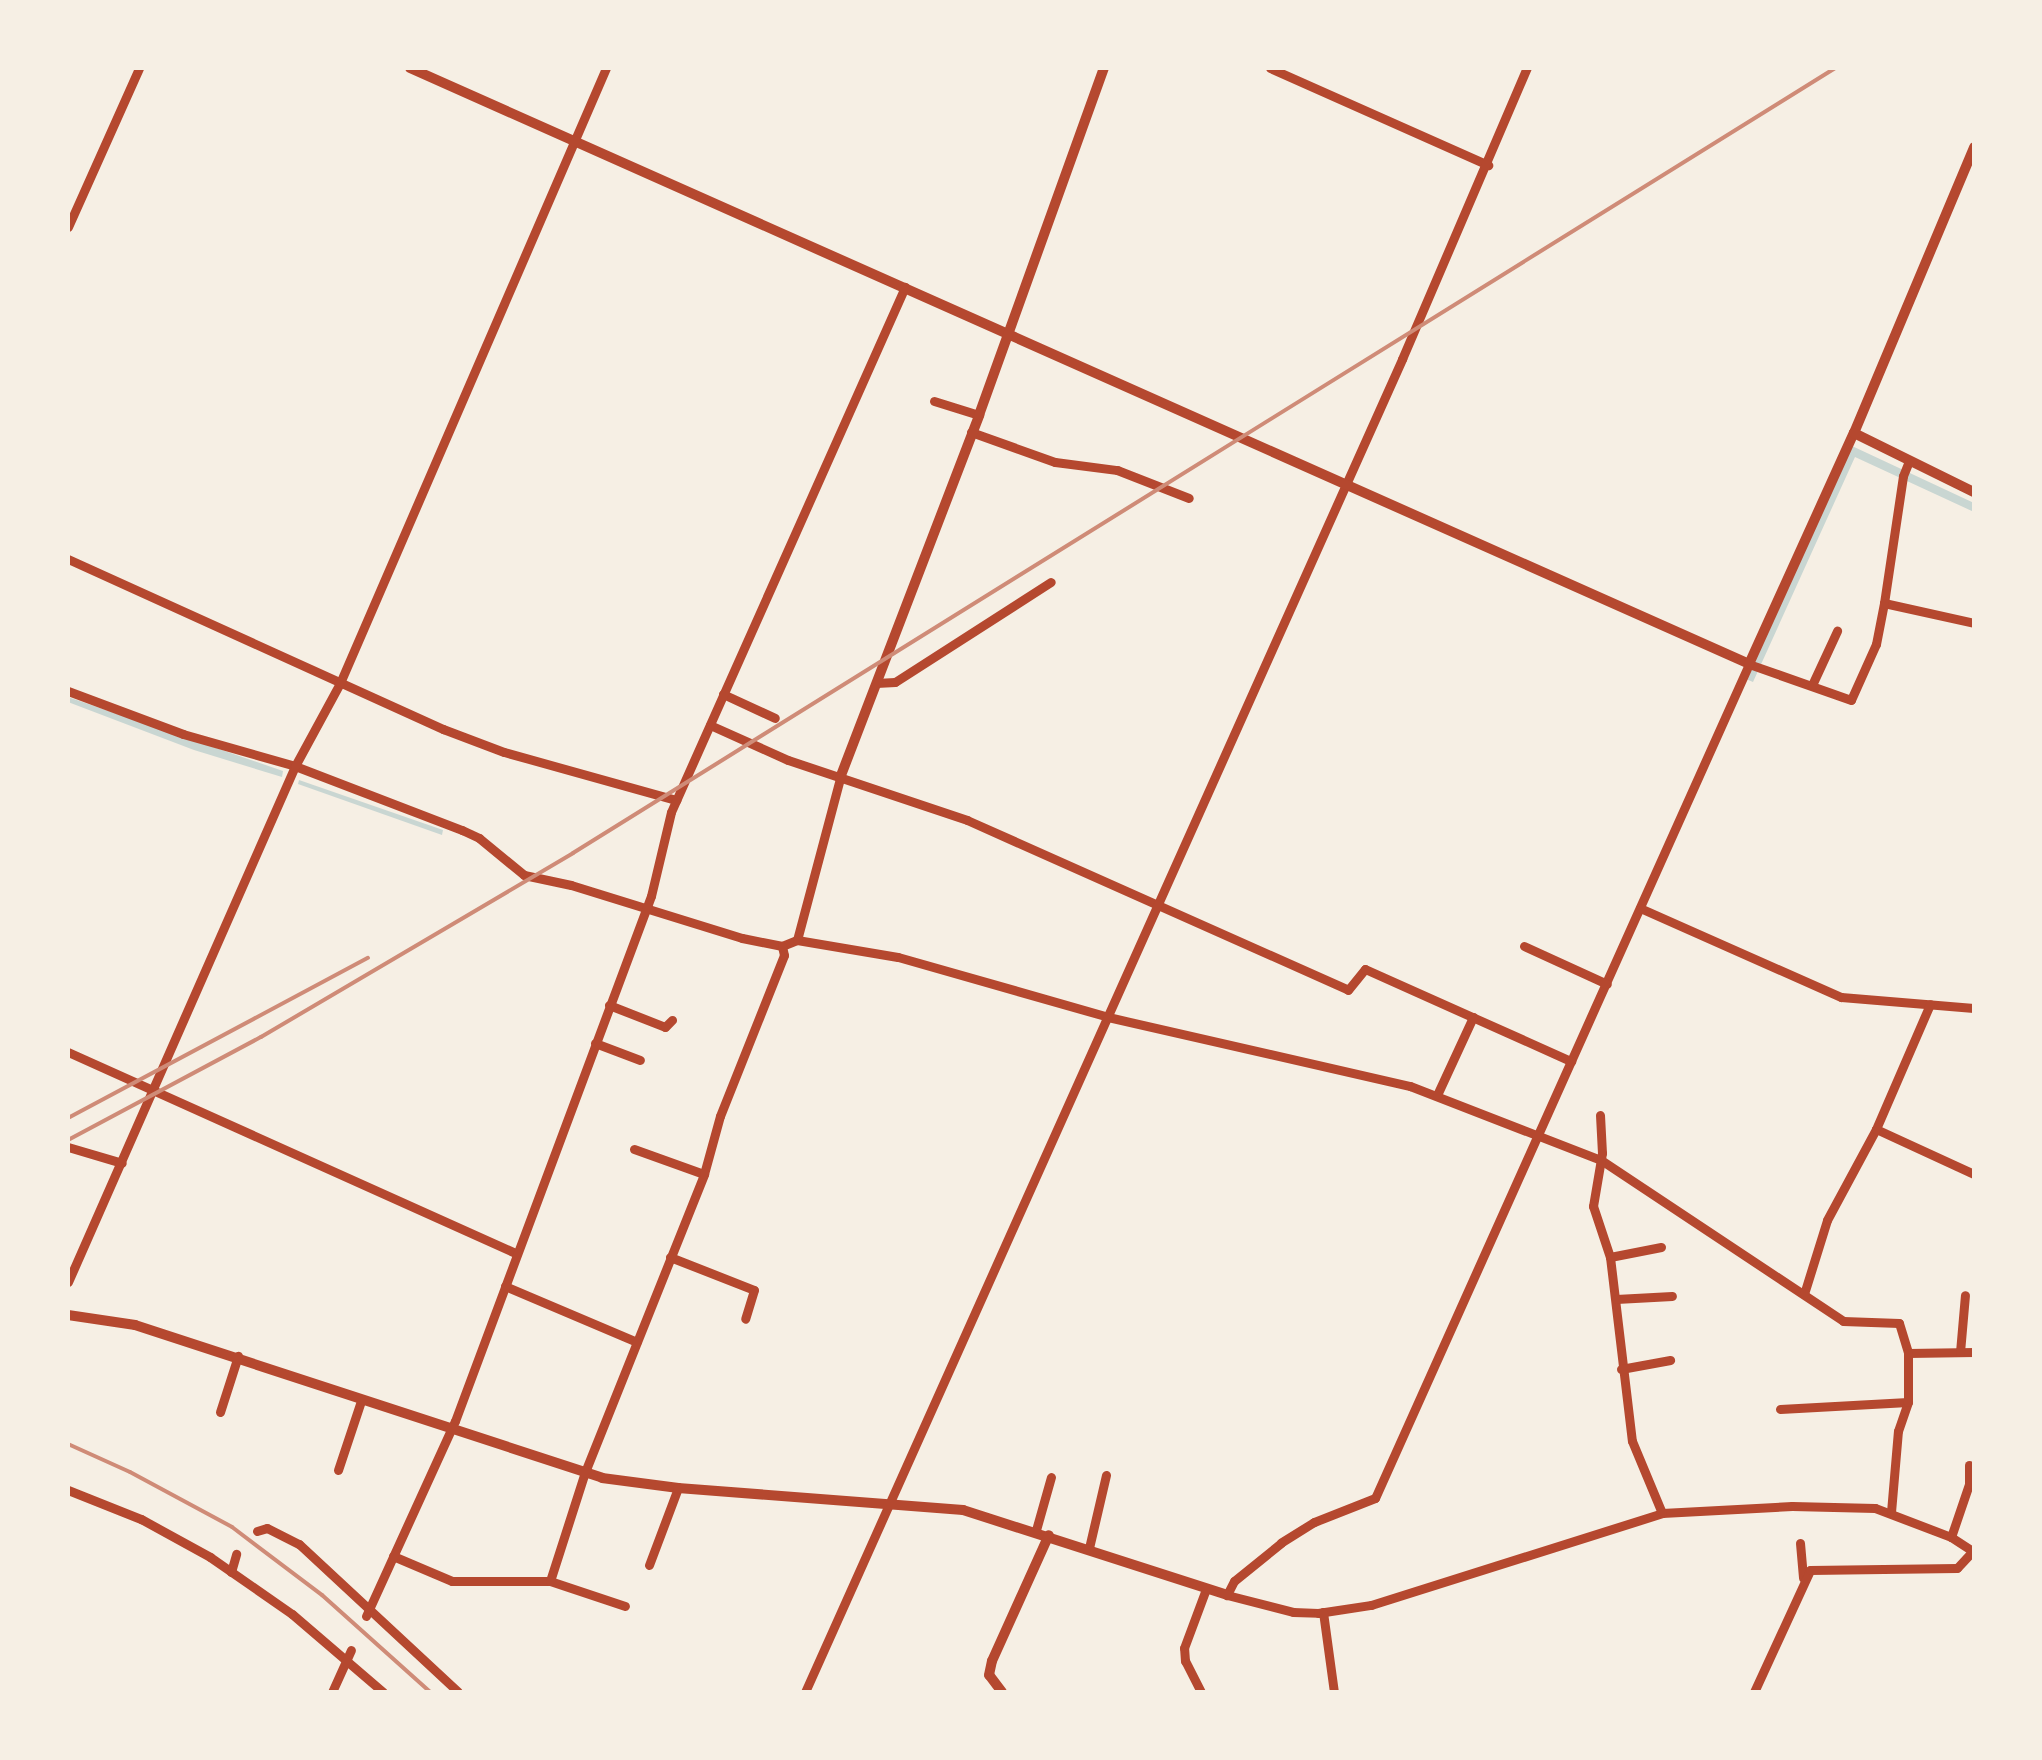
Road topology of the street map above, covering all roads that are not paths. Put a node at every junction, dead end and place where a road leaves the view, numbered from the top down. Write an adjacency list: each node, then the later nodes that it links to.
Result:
1 (139, 68): 10 (street)
2 (410, 68): 7 (street)
3 (606, 68): 7 (street)
4 (1104, 68): 12 (street)
5 (1270, 68): 9 (street)
6 (1528, 68): 9 (street)
7 (572, 141): 11 (street); 27 (street)
8 (1974, 148): 16 (street)
9 (1488, 165): 18 (street)
10 (68, 227)
11 (906, 287): 12 (street); 31 (street)
12 (1009, 334): 14 (street); 18 (street)
13 (934, 401): 14 (street)
14 (979, 415): 15 (street)
15 (971, 432): 20 (street); 28 (street)
16 (1854, 433): 17 (street); 26 (street)
17 (1909, 461): 19 (street); 23 (street)
18 (1346, 484): 26 (street); 37 (street)
19 (1974, 492)
20 (1189, 498)
21 (68, 559): 27 (street)
22 (1051, 582): 28 (street)
23 (1884, 604): 24 (street); 29 (street)
24 (1974, 623)
25 (1836, 632): 29 (street)
26 (1749, 664): 29 (street); 39 (street)
27 (340, 683): 34 (street); 36 (street)
28 (876, 683): 35 (street)
29 (1812, 685)
30 (68, 691): 34 (street)
31 (723, 694): 32 (street); 33 (street)
32 (775, 718)
33 (710, 725): 35 (street); 36 (street)
34 (295, 766): 38 (street); 54 (street)
35 (840, 778): 37 (street); 40 (street)
36 (676, 800): 38 (street)
37 (1158, 904): 47 (street); 48 (street)
38 (644, 908): 41 (street); 45 (street)
39 (1640, 908): 43 (street); 44 (street)
40 (797, 940): 41 (street); 47 (street)
41 (782, 946): 63 (street)
42 (1524, 946): 43 (street)
43 (1606, 984): 53 (street)
44 (1930, 1004): 46 (street); 57 (street)
45 (609, 1005): 49 (street); 50 (street)
46 (1974, 1008)
47 (1108, 1017): 55 (street); 96 (street)
48 (1473, 1017): 53 (street); 55 (street)
49 (672, 1020)
50 (595, 1043): 52 (street); 66 (street)
51 (68, 1052): 54 (street)
52 (640, 1060)
53 (1571, 1061): 58 (street)
54 (155, 1092): 62 (street); 66 (street)
55 (1437, 1095): 58 (street)
56 (1600, 1115): 61 (street)
57 (1876, 1129): 64 (street); 71 (street)
58 (1540, 1134): 61 (street); 113 (street)
59 (68, 1147): 62 (street)
60 (634, 1149): 63 (street)
61 (1600, 1160): 68 (street); 71 (street)
62 (122, 1163): 69 (street)
63 (704, 1174): 67 (street)
64 (1974, 1174)
65 (1661, 1247): 68 (street)
66 (516, 1254): 70 (street)
67 (670, 1256): 76 (street); 77 (street)
68 (1610, 1257): 74 (street)
69 (68, 1282)
70 (506, 1286): 77 (street); 88 (street)
71 (1804, 1294): 80 (street)
72 (1965, 1295): 78 (street)
73 (1672, 1296): 74 (street)
74 (1616, 1299): 83 (street)
75 (68, 1315): 81 (street)
76 (746, 1319)
77 (637, 1342): 91 (street)
78 (1960, 1352): 79 (street); 80 (street)
79 (1974, 1352)
80 (1908, 1353): 85 (street)
81 (238, 1356): 84 (street); 87 (street)
82 (1670, 1360): 83 (street)
83 (1621, 1368): 98 (street)
84 (361, 1401): 88 (street); 90 (street)
85 (1908, 1402): 86 (street); 97 (street)
86 (1780, 1409)
87 (220, 1412)
88 (450, 1431): 91 (street); 107 (street)
89 (1968, 1464): 102 (street)
90 (338, 1470)
91 (585, 1472): 94 (street); 111 (street)
92 (1106, 1475): 104 (street)
93 (1051, 1478): 99 (street)
94 (678, 1488): 96 (street); 108 (street)
95 (68, 1490): 109 (street)
96 (891, 1502): 99 (street); 122 (street)
97 (1891, 1512): 98 (street); 102 (street)
98 (1662, 1513): 116 (street)
99 (1036, 1530): 101 (street)
100 (256, 1531): 115 (street)
101 (1049, 1535): 104 (street); 123 (street)
102 (1951, 1537): 105 (street)
103 (1800, 1543): 110 (street)
104 (1089, 1548): 112 (street)
105 (1974, 1552): 110 (street)
106 (236, 1554): 109 (street)
107 (393, 1556): 111 (street); 115 (street)
108 (649, 1564)
109 (232, 1572): 118 (street)
110 (1803, 1578): 126 (street)
111 (550, 1582): 114 (street)
112 (1206, 1588): 113 (street); 124 (street)
113 (1227, 1595): 116 (street)
114 (625, 1606)
115 (368, 1612): 121 (street)
116 (1323, 1612): 125 (street)
117 (351, 1650): 118 (street)
118 (346, 1662): 119 (street); 120 (street)
119 (332, 1692)
120 (383, 1692)
121 (458, 1692)
122 (804, 1692)
123 (1002, 1692)
124 (1201, 1692)
125 (1334, 1692)
126 (1754, 1692)

